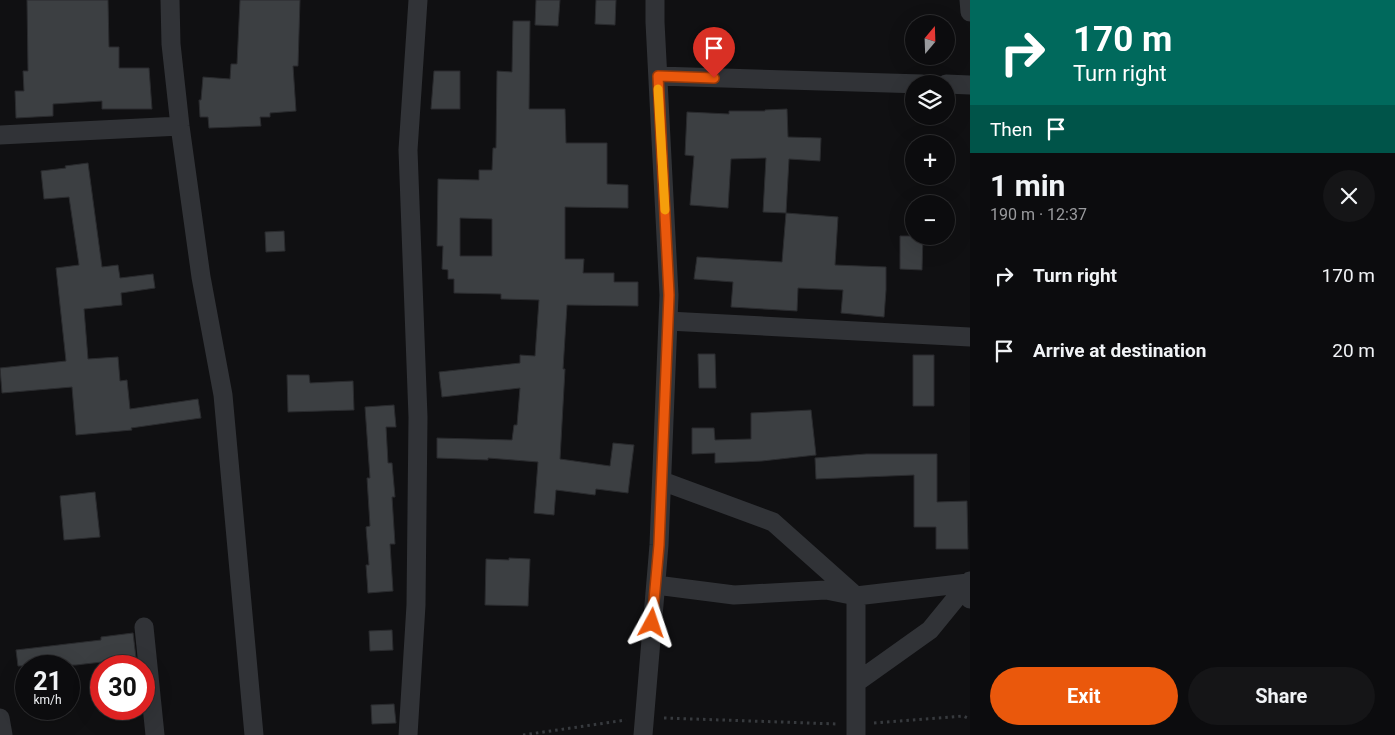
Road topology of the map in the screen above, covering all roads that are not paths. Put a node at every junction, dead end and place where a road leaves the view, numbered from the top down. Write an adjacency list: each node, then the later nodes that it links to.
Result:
1 (170, 0): 10 (street)
2 (418, 0): 26 (street)
3 (655, 0): 6 (street)
4 (969, 0): 5 (street)
5 (970, 12)
6 (658, 76): 7 (street); 12 (street)
7 (905, 83)
8 (955, 84): 9 (street)
9 (970, 85)
10 (180, 126): 11 (street); 25 (street)
11 (0, 135)
12 (668, 321): 13 (street); 14 (street)
13 (970, 337)
14 (662, 481): 15 (street); 17 (street)
15 (656, 585): 17 (street); 21 (street)
16 (969, 588): 17 (street); 19 (street)
17 (856, 596): 19 (street)
18 (144, 627): 24 (street)
19 (858, 682): 22 (street)
20 (0, 718): 23 (street)
21 (644, 726)
22 (856, 730)
23 (3, 735)
24 (155, 735)
25 (254, 735)
26 (408, 735)

